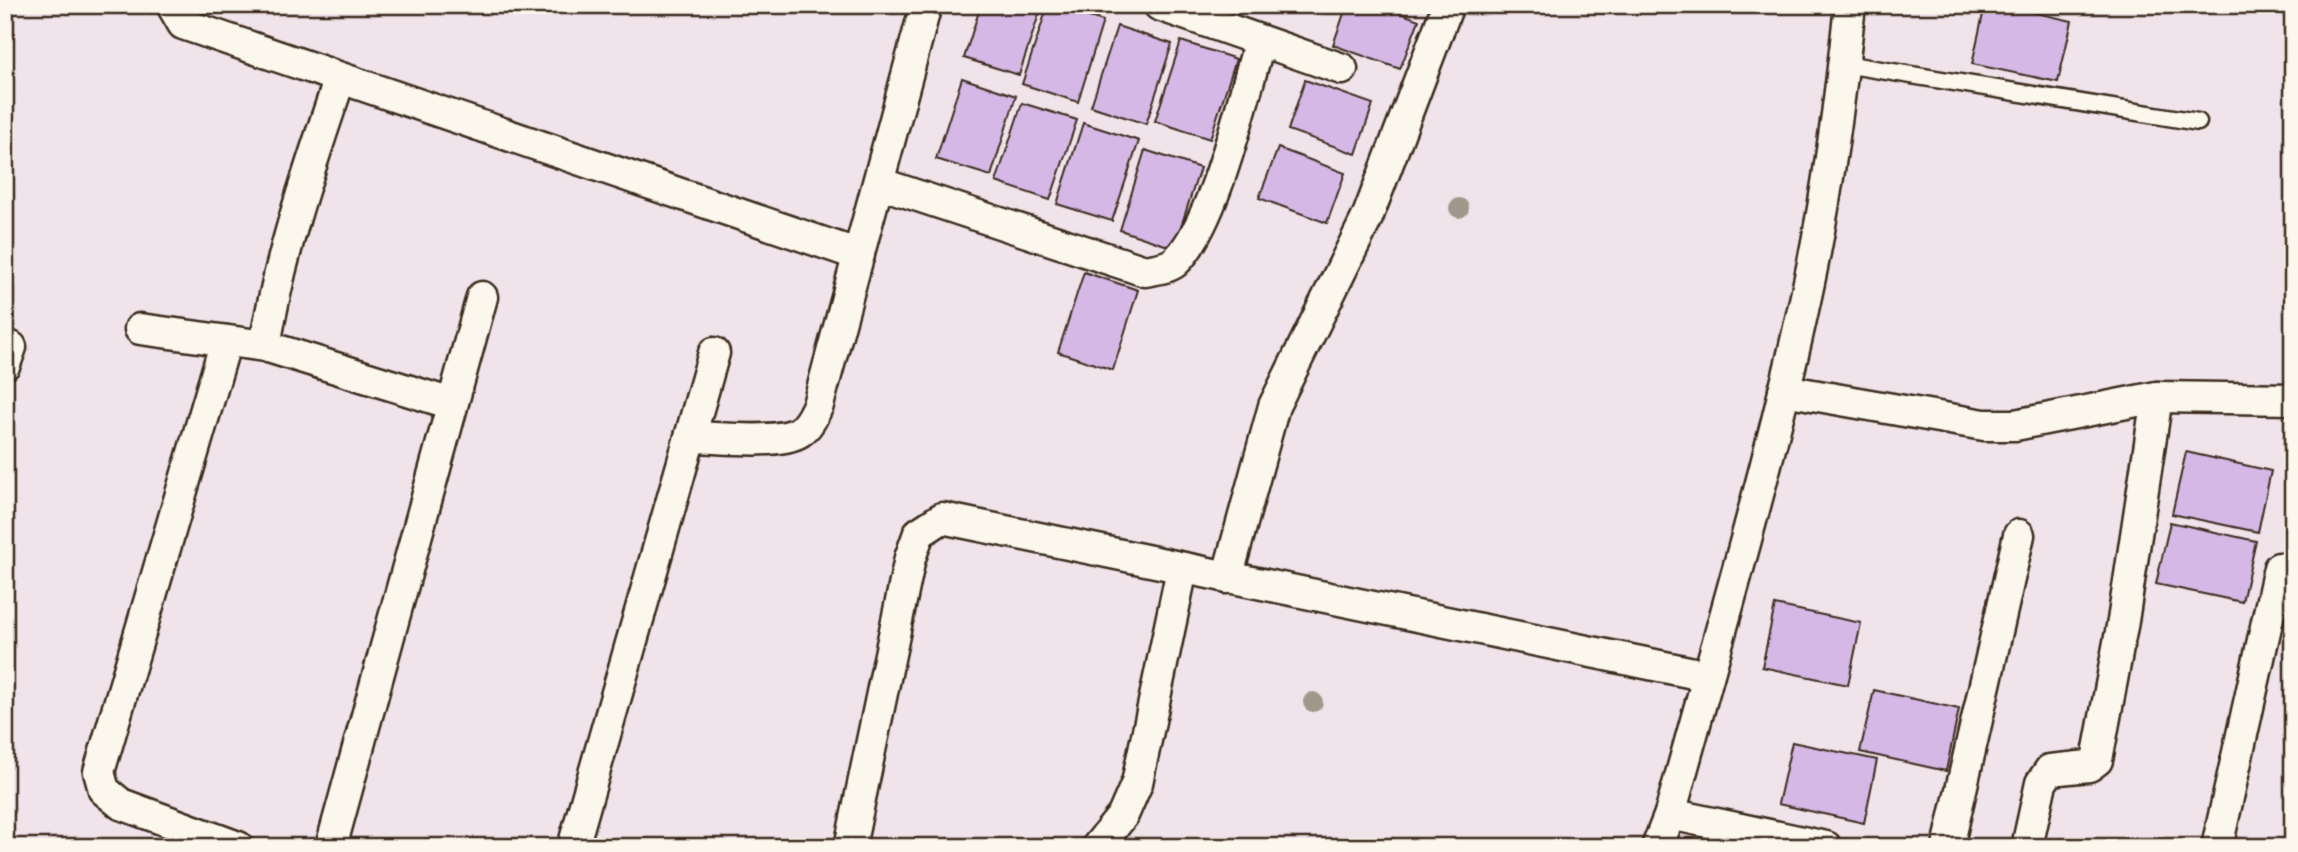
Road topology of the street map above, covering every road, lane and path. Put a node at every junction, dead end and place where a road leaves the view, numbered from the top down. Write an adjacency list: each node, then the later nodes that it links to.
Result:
1 (172, 5): 9 (street)
2 (926, 5): 11 (street)
3 (1159, 5): 6 (street)
4 (1448, 5): 26 (street)
5 (1850, 5): 7 (street)
6 (1260, 41): 8 (street); 11 (street)
7 (1844, 64): 10 (lane); 18 (street)
8 (1342, 69)
9 (340, 78): 12 (street); 16 (street)
10 (2198, 122)
11 (879, 183): 12 (street)
12 (859, 256): 22 (street)
13 (482, 298): 21 (street)
14 (140, 329): 15 (street)
15 (226, 341): 16 (street); 30 (street)
16 (265, 346): 21 (street)
17 (714, 353): 22 (street)
18 (1784, 390): 19 (street); 27 (street)
19 (2157, 397): 20 (street); 38 (street)
20 (2293, 399)
21 (452, 404): 31 (street)
22 (690, 437): 32 (street)
23 (2019, 535): 37 (street)
24 (2279, 568): 39 (street)
25 (1182, 569): 26 (street); 33 (street); 34 (street)
26 (1227, 578): 27 (street)
27 (1708, 676): 28 (street)
28 (1670, 814): 29 (street); 35 (street)
29 (1791, 843): 36 (street)
30 (239, 847)
31 (331, 847)
32 (573, 847)
33 (850, 847)
34 (1097, 847)
35 (1657, 847)
36 (1826, 847)
37 (1948, 847)
38 (2028, 847)
39 (2217, 847)

